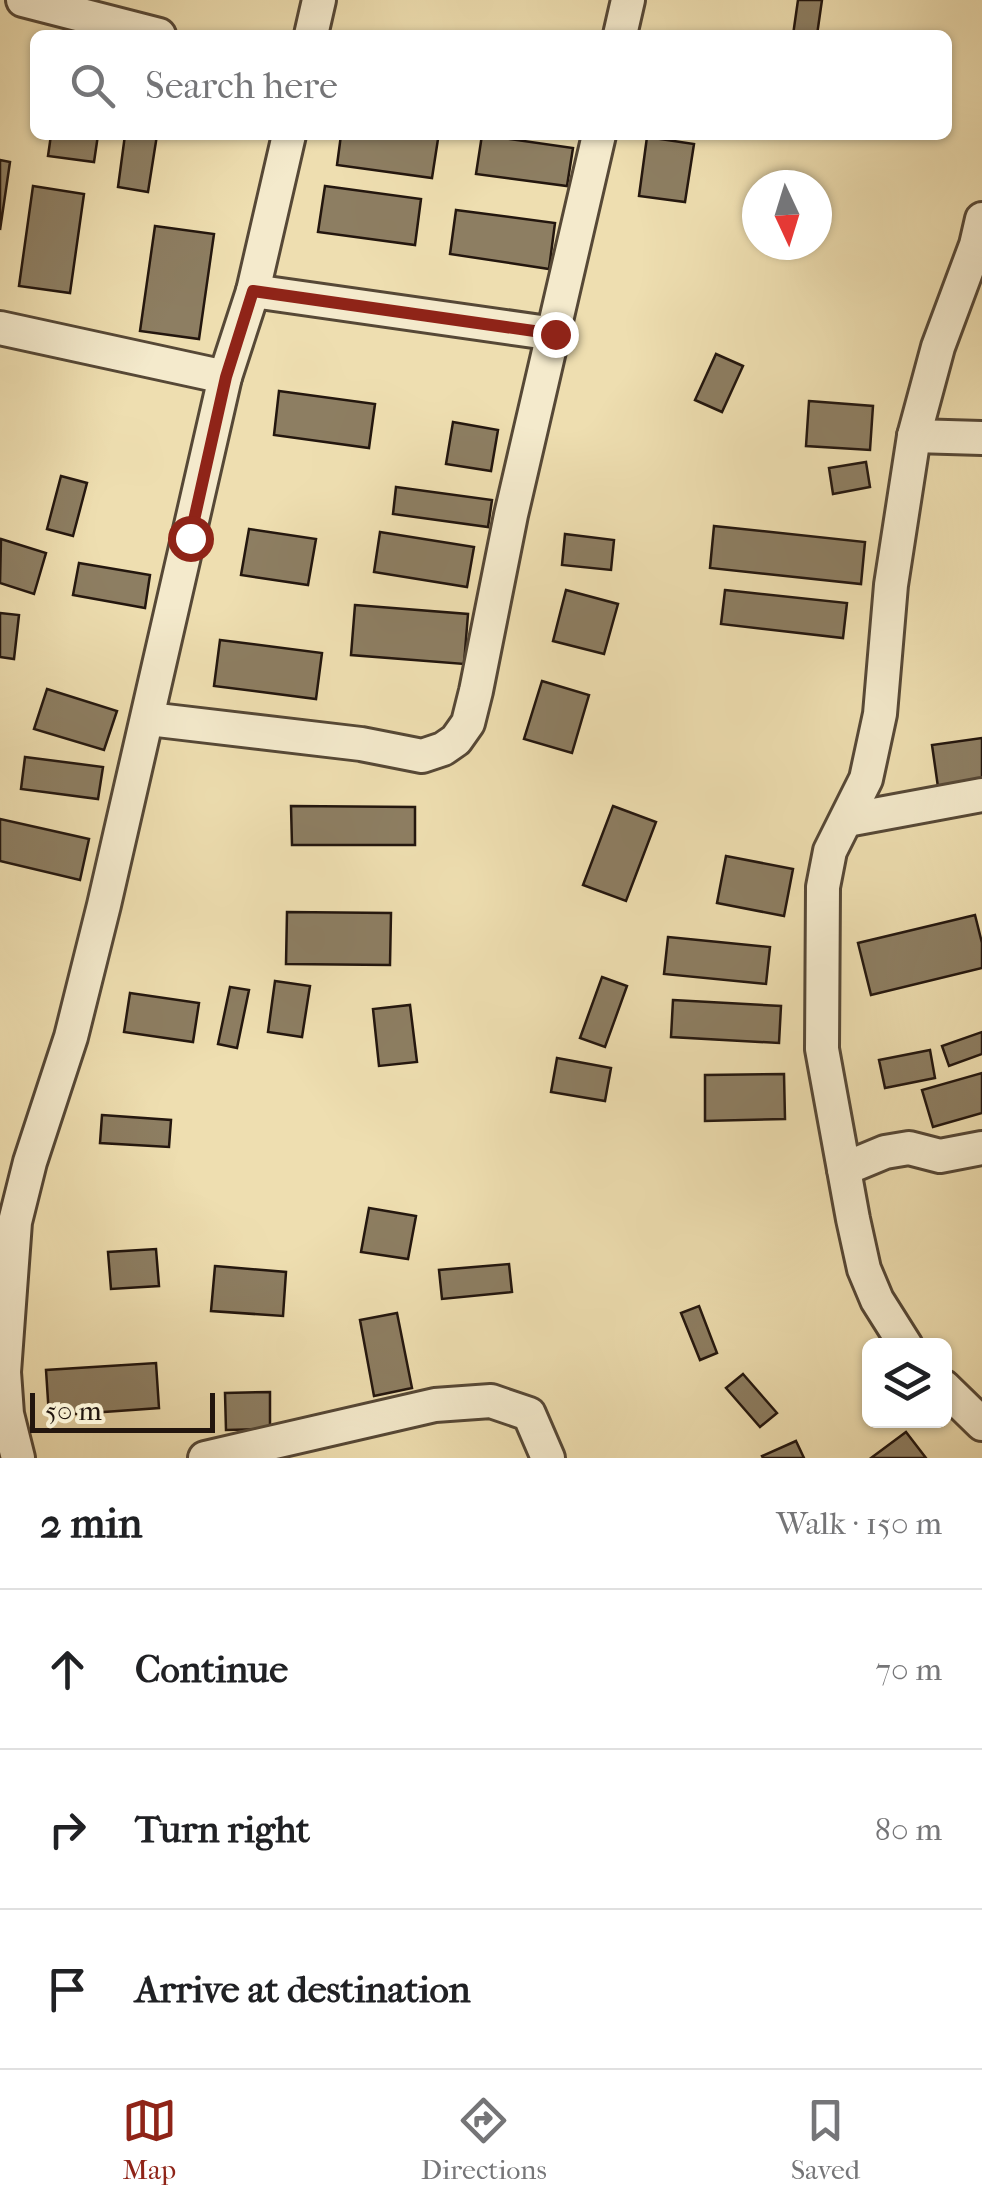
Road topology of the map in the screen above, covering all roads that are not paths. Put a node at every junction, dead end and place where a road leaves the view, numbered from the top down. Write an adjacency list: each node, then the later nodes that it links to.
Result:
1 (23, 0): 4 (street)
2 (319, 0): 5 (street)
3 (628, 0): 6 (street)
4 (140, 30)
5 (312, 30)
6 (621, 30)
7 (287, 140): 10 (street)
8 (598, 140): 12 (street)
9 (982, 219): 14 (street)
10 (253, 291): 12 (street); 13 (street)
11 (0, 328): 13 (street)
12 (555, 334): 16 (street)
13 (226, 377): 16 (street)
14 (914, 436): 15 (street); 18 (street)
15 (982, 438)
16 (149, 719): 24 (street)
17 (982, 795): 18 (street)
18 (847, 820): 20 (street)
19 (982, 1148): 20 (street)
20 (844, 1169): 21 (street)
21 (901, 1338)
22 (952, 1395): 23 (street)
23 (982, 1424)
24 (18, 1458)
25 (204, 1458): 26 (street)
26 (548, 1458)

